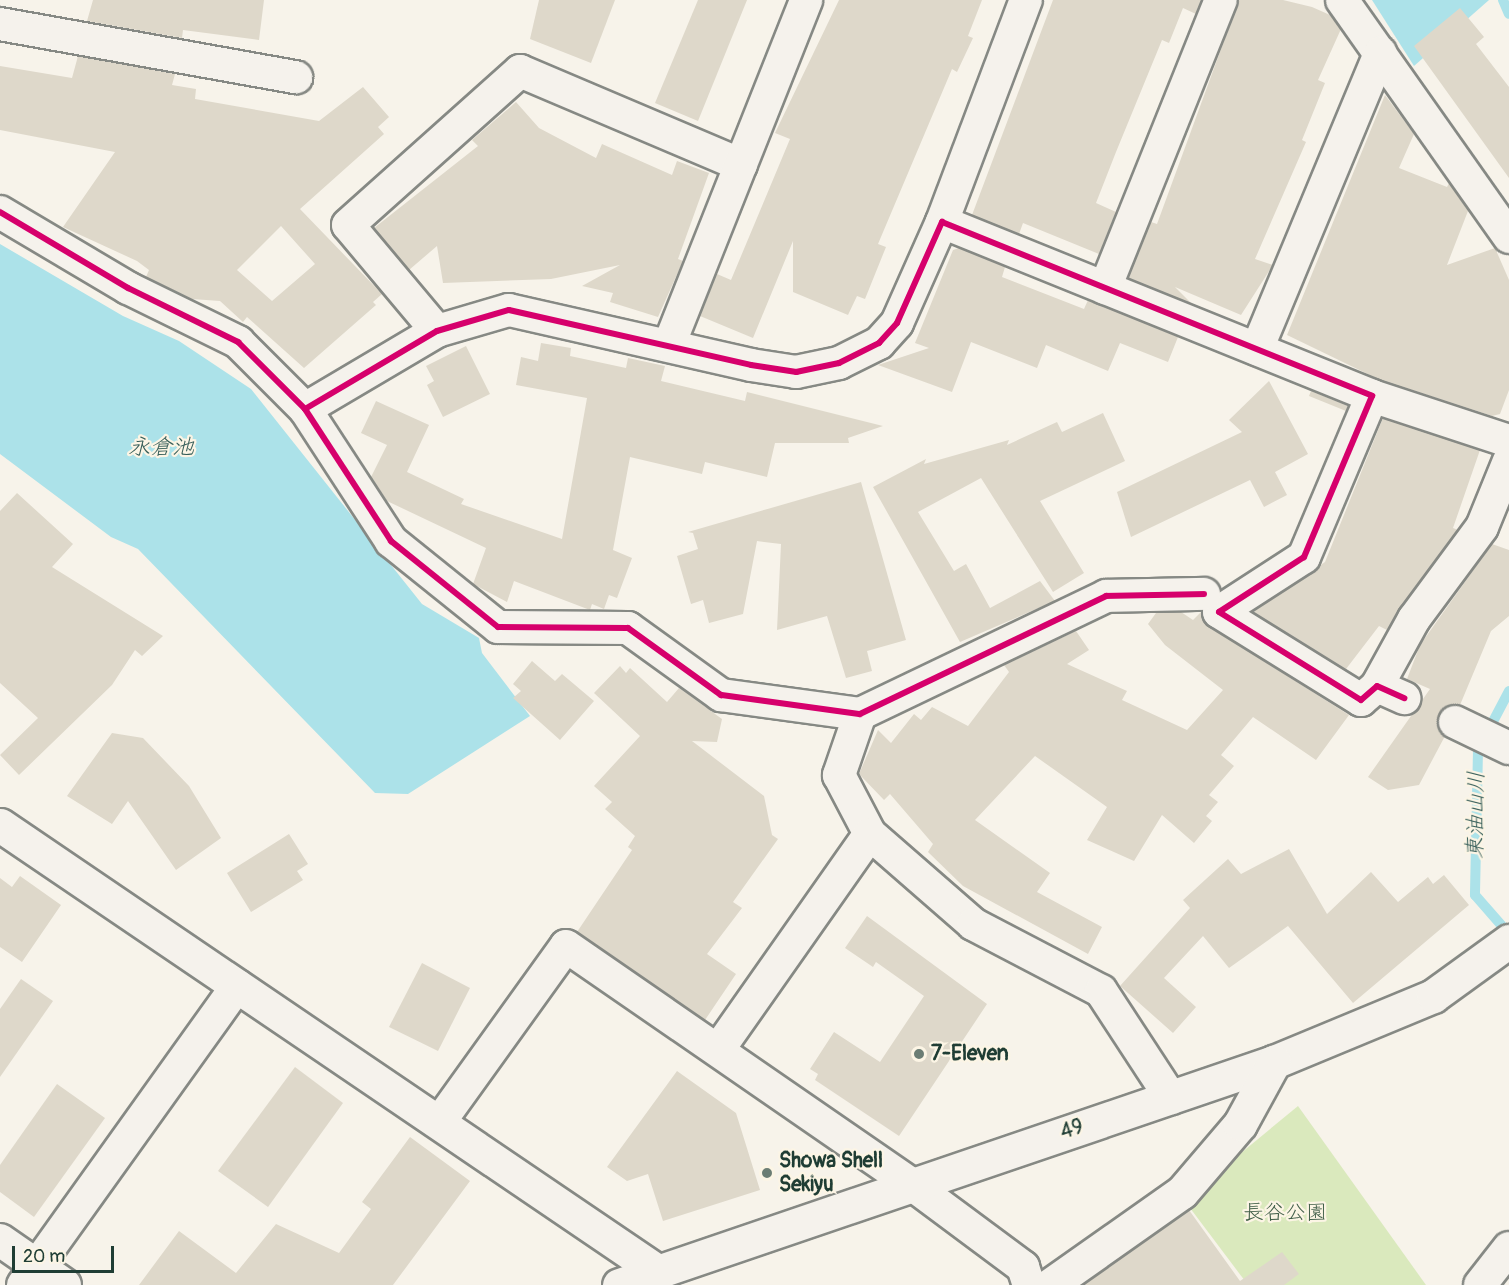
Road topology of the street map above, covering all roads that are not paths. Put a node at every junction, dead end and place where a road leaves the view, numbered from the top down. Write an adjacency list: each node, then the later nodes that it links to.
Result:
1 (806, 0): 8 (street)
2 (1026, 0): 10 (street)
3 (1221, 0): 12 (street)
4 (1342, 0): 6 (street)
5 (0, 24): 7 (street)
6 (1380, 53): 11 (street); 15 (street)
7 (296, 77)
8 (741, 165): 13 (street); 14 (street)
9 (0, 212): 17 (street)
10 (942, 222): 12 (street); 14 (street)
11 (1509, 237)
12 (1105, 288): 15 (street)
13 (437, 331): 14 (street); 17 (street)
14 (669, 345)
15 (1257, 350): 16 (street)
16 (1372, 396): 18 (street); 19 (street)
17 (305, 409): 21 (street)
18 (1509, 441)
19 (1509, 461)
20 (1204, 594): 21 (street)
21 (860, 714): 23 (street)
22 (0, 825): 25 (street)
23 (870, 834): 26 (street); 28 (street)
24 (1499, 952): 27 (street, 49 / 49)
25 (237, 986): 29 (street); 33 (street)
26 (718, 1050): 29 (street); 30 (street)
27 (1274, 1062): 28 (street, 49 / 49); 38 (street)
28 (1171, 1098): 30 (street, 49 / 49)
29 (441, 1120): 34 (street)
30 (910, 1184): 34 (street, 49 / 49); 37 (street)
31 (0, 1240): 33 (street)
32 (1509, 1248): 39 (street)
33 (29, 1275): 35 (street)
34 (666, 1278): 36 (street, 49 / 49)
35 (65, 1285)
36 (619, 1285)
37 (1029, 1285)
38 (1050, 1285)
39 (1480, 1285)

